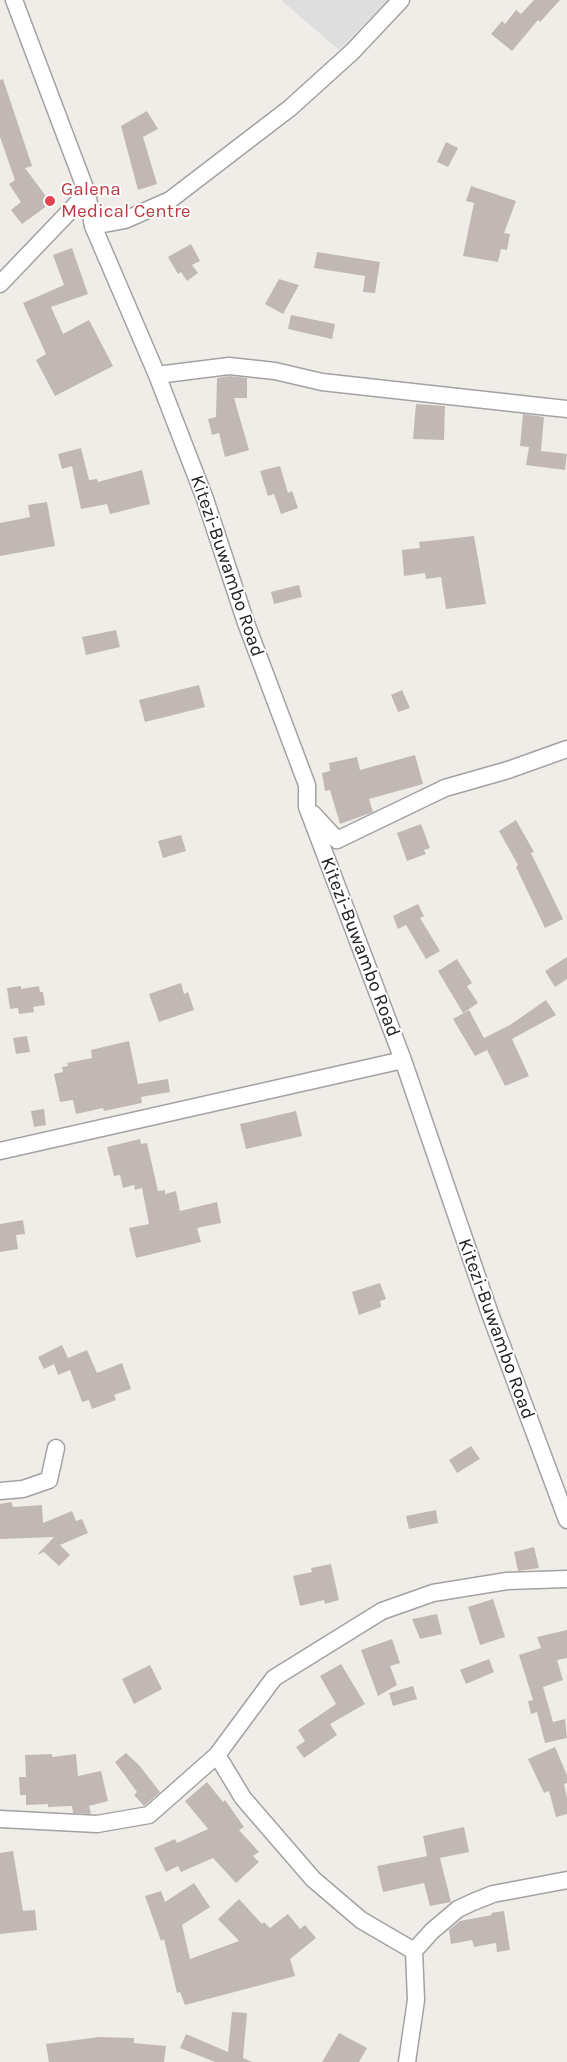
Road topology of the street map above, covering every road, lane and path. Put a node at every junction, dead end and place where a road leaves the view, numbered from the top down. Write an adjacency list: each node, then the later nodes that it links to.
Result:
1 (14, 0): 3 (street, Kitezi-Buwambo Road)
2 (401, 0): 4 (street)
3 (87, 193): 4 (street, Kitezi-Buwambo Road); 5 (street)
4 (93, 226): 6 (street, Kitezi-Buwambo Road)
5 (0, 284)
6 (157, 375): 7 (street); 9 (street, Kitezi-Buwambo Road)
7 (567, 409)
8 (567, 749): 9 (street)
9 (307, 807): 10 (street, Kitezi-Buwambo Road)
10 (402, 1060): 11 (street); 14 (street, Kitezi-Buwambo Road)
11 (0, 1151)
12 (56, 1448): 13 (street)
13 (0, 1491)
14 (567, 1520)
15 (567, 1579): 16 (street)
16 (217, 1755): 17 (street); 19 (street)
17 (0, 1819)
18 (567, 1880): 19 (street)
19 (414, 1951): 20 (street)
20 (407, 2062)

